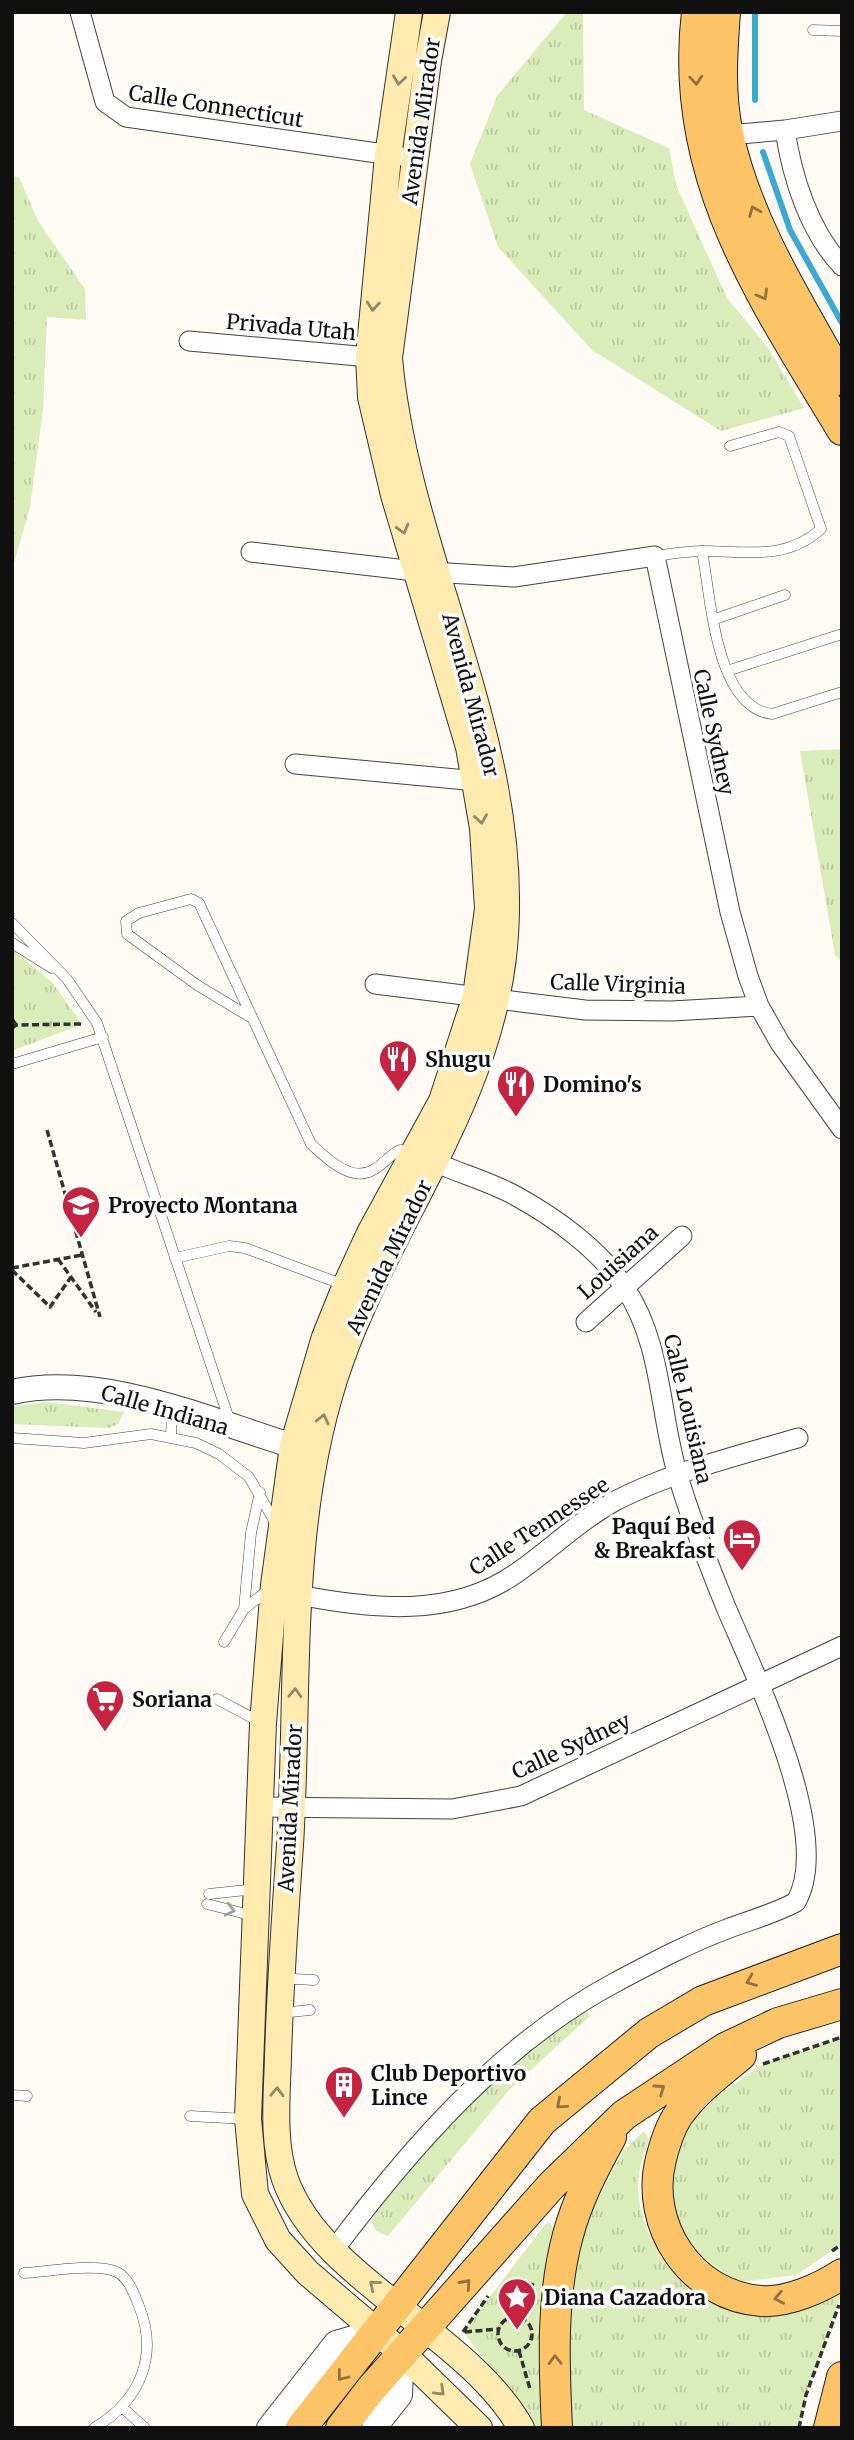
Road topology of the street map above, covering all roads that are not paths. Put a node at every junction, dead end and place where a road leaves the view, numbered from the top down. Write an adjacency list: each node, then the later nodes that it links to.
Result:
1 (80, 12): 11 (street, Calle Connecticut)
2 (409, 12): 11 (main road, Avenida Mirador, one-way to 11)
3 (437, 12): 12 (main road, Avenida Mirador)
4 (697, 12): 17 (main road, one-way to 17)
5 (725, 12): 10 (main road)
6 (813, 30): 7 (lane)
7 (842, 31)
8 (842, 121): 9 (street)
9 (785, 130): 10 (street); 13 (street)
10 (728, 135): 16 (main road, one-way to 10)
11 (388, 156): 12 (street, Calle Connecticut); 15 (main road, Avenida Mirador, one-way to 15)
12 (416, 158): 15 (main road, Avenida Mirador)
13 (842, 266)
14 (189, 341): 15 (street, Privada Utah)
15 (379, 358): 22 (main road, Avenida Mirador)
16 (842, 380)
17 (842, 430)
18 (730, 446): 19 (lane)
19 (702, 551): 21 (lane); 24 (lane)
20 (251, 552): 22 (street)
21 (654, 556): 22 (street); 35 (street, Calle Sydney)
22 (426, 571): 29 (main road, Avenida Mirador)
23 (785, 595): 24 (lane)
24 (715, 620): 26 (lane)
25 (842, 634): 26 (lane)
26 (727, 671): 27 (lane)
27 (842, 692)
28 (295, 764): 29 (street)
29 (486, 782): 34 (main road, Avenida Mirador)
30 (12, 923): 32 (lane)
31 (12, 943): 32 (lane)
32 (67, 979): 37 (lane)
33 (375, 984): 34 (street, Calle Virginia)
34 (486, 997): 35 (street, Calle Virginia); 40 (main road, Avenida Mirador)
35 (759, 1006): 39 (street, Calle Sydney)
36 (250, 1017): 36 (lane); 40 (lane)
37 (103, 1037): 38 (lane); 42 (lane)
38 (12, 1064)
39 (842, 1129)
40 (425, 1157): 43 (main road, Avenida Mirador); 44 (street, Calle Louisiana); 52 (main road, Avenida Mirador, one-way to 40)
41 (682, 1236): 44 (street, Louisiana)
42 (175, 1258): 43 (lane); 48 (lane)
43 (346, 1286): 52 (main road, Avenida Mirador)
44 (625, 1287): 45 (street, Louisiana); 53 (street, Calle Louisiana)
45 (586, 1322)
46 (12, 1392): 47 (street, Calle Indiana)
47 (172, 1408): 48 (street, Calle Indiana); 49 (lane)
48 (232, 1428): 52 (street, Calle Indiana)
49 (172, 1436): 50 (lane); 54 (lane)
50 (12, 1438)
51 (798, 1438): 53 (street, Calle Tennessee)
52 (304, 1449): 55 (main road, Avenida Mirador); 57 (main road, Avenida Mirador)
53 (677, 1473): 57 (street, Calle Tennessee); 61 (street, Calle Louisiana)
54 (260, 1492): 55 (lane); 58 (lane)
55 (281, 1534): 56 (main road, Avenida Mirador)
56 (274, 1585): 58 (lane); 63 (main road, Avenida Mirador)
57 (298, 1595): 65 (main road, Avenida Mirador, one-way to 57)
58 (244, 1609): 59 (lane)
59 (224, 1642)
60 (842, 1646): 61 (street, Calle Sydney)
61 (758, 1684): 65 (street, Calle Sydney); 80 (street, Calle Louisiana)
62 (217, 1699): 63 (lane)
63 (263, 1723): 64 (main road, Avenida Mirador)
64 (259, 1807): 65 (street, Calle Sydney); 66 (main road, Avenida Mirador)
65 (292, 1807): 69 (main road, Avenida Mirador)
66 (256, 1889): 67 (main road, Avenida Mirador); 67 (lane, one-way to 67)
67 (254, 1916): 79 (main road, Avenida Mirador)
68 (842, 1949): 83 (main road, one-way to 83)
69 (281, 1973): 70 (lane); 73 (main road, Avenida Mirador)
70 (314, 1980)
71 (842, 2004): 74 (main road)
72 (310, 2010): 73 (lane)
73 (279, 2013): 80 (main road, Avenida Mirador, one-way to 73)
74 (778, 2023): 77 (main road, one-way to 74); 81 (main road, one-way to 74)
75 (12, 2095): 76 (lane)
76 (27, 2096)
77 (624, 2115): 84 (main road, one-way to 77); 97 (main road, one-way to 77)
78 (190, 2116): 79 (lane)
79 (248, 2119): 85 (main road, Avenida Mirador)
80 (333, 2251): 83 (main road, Avenida Mirador, one-way to 80)
81 (836, 2263)
82 (24, 2273): 88 (lane)
83 (398, 2305): 84 (main road, Avenida Mirador); 85 (main road)
84 (425, 2330): 86 (main road); 96 (main road, Avenida Mirador)
85 (374, 2332): 86 (main road, Avenida Mirador); 91 (street); 92 (main road, one-way to 92)
86 (402, 2353): 93 (main road); 94 (street); 95 (main road, Avenida Mirador, one-way to 95)
87 (842, 2377): 98 (main road)
88 (122, 2407): 89 (lane); 90 (lane)
89 (94, 2428)
90 (145, 2428)
91 (269, 2428)
92 (301, 2428)
93 (341, 2428)
94 (374, 2428)
95 (479, 2428)
96 (521, 2428)
97 (556, 2428)
98 (829, 2428)

